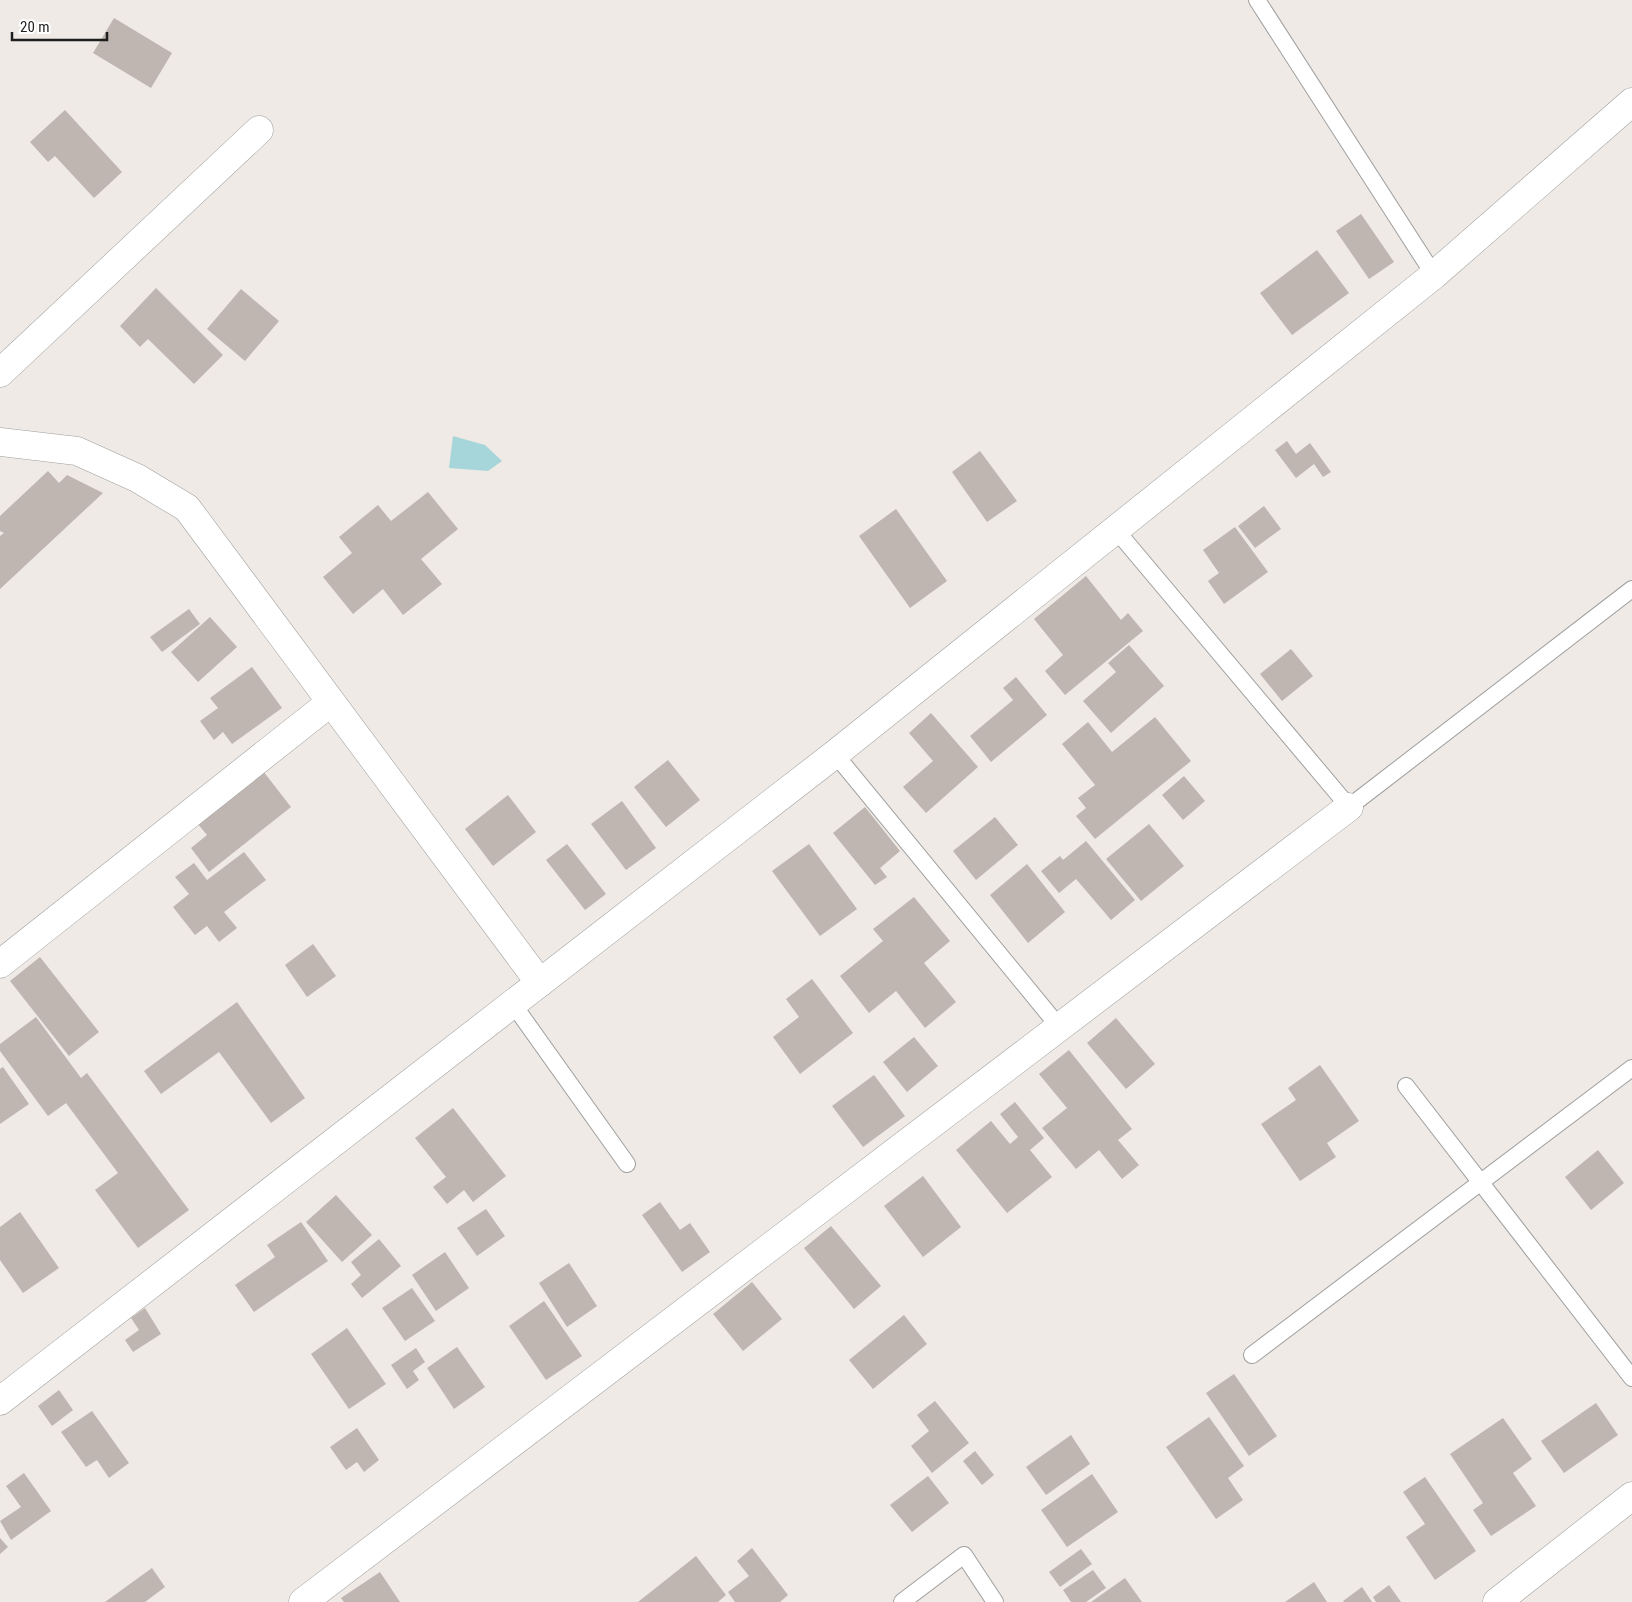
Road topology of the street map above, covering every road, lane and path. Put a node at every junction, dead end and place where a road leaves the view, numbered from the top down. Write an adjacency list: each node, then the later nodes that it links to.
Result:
1 (1257, 0): 4 (lane)
2 (1632, 102): 4 (street)
3 (259, 130): 5 (street)
4 (1434, 275): 7 (street)
5 (0, 373)
6 (0, 442): 9 (street)
7 (1116, 530): 10 (street); 11 (lane)
8 (1632, 589): 11 (lane)
9 (331, 702): 12 (street); 13 (street)
10 (835, 754): 13 (street); 15 (lane)
11 (1349, 807): 15 (street)
12 (0, 964)
13 (540, 983): 14 (street)
14 (513, 1004): 18 (lane); 22 (street)
15 (1060, 1028): 24 (street)
16 (1632, 1068): 19 (lane)
17 (1406, 1086): 19 (lane)
18 (627, 1164)
19 (1481, 1182): 20 (lane); 21 (lane)
20 (1252, 1355)
21 (1632, 1378)
22 (0, 1401)
23 (1632, 1496): 27 (street)
24 (303, 1602)
25 (902, 1602): 26 (lane)
26 (995, 1602)
27 (1497, 1602)

